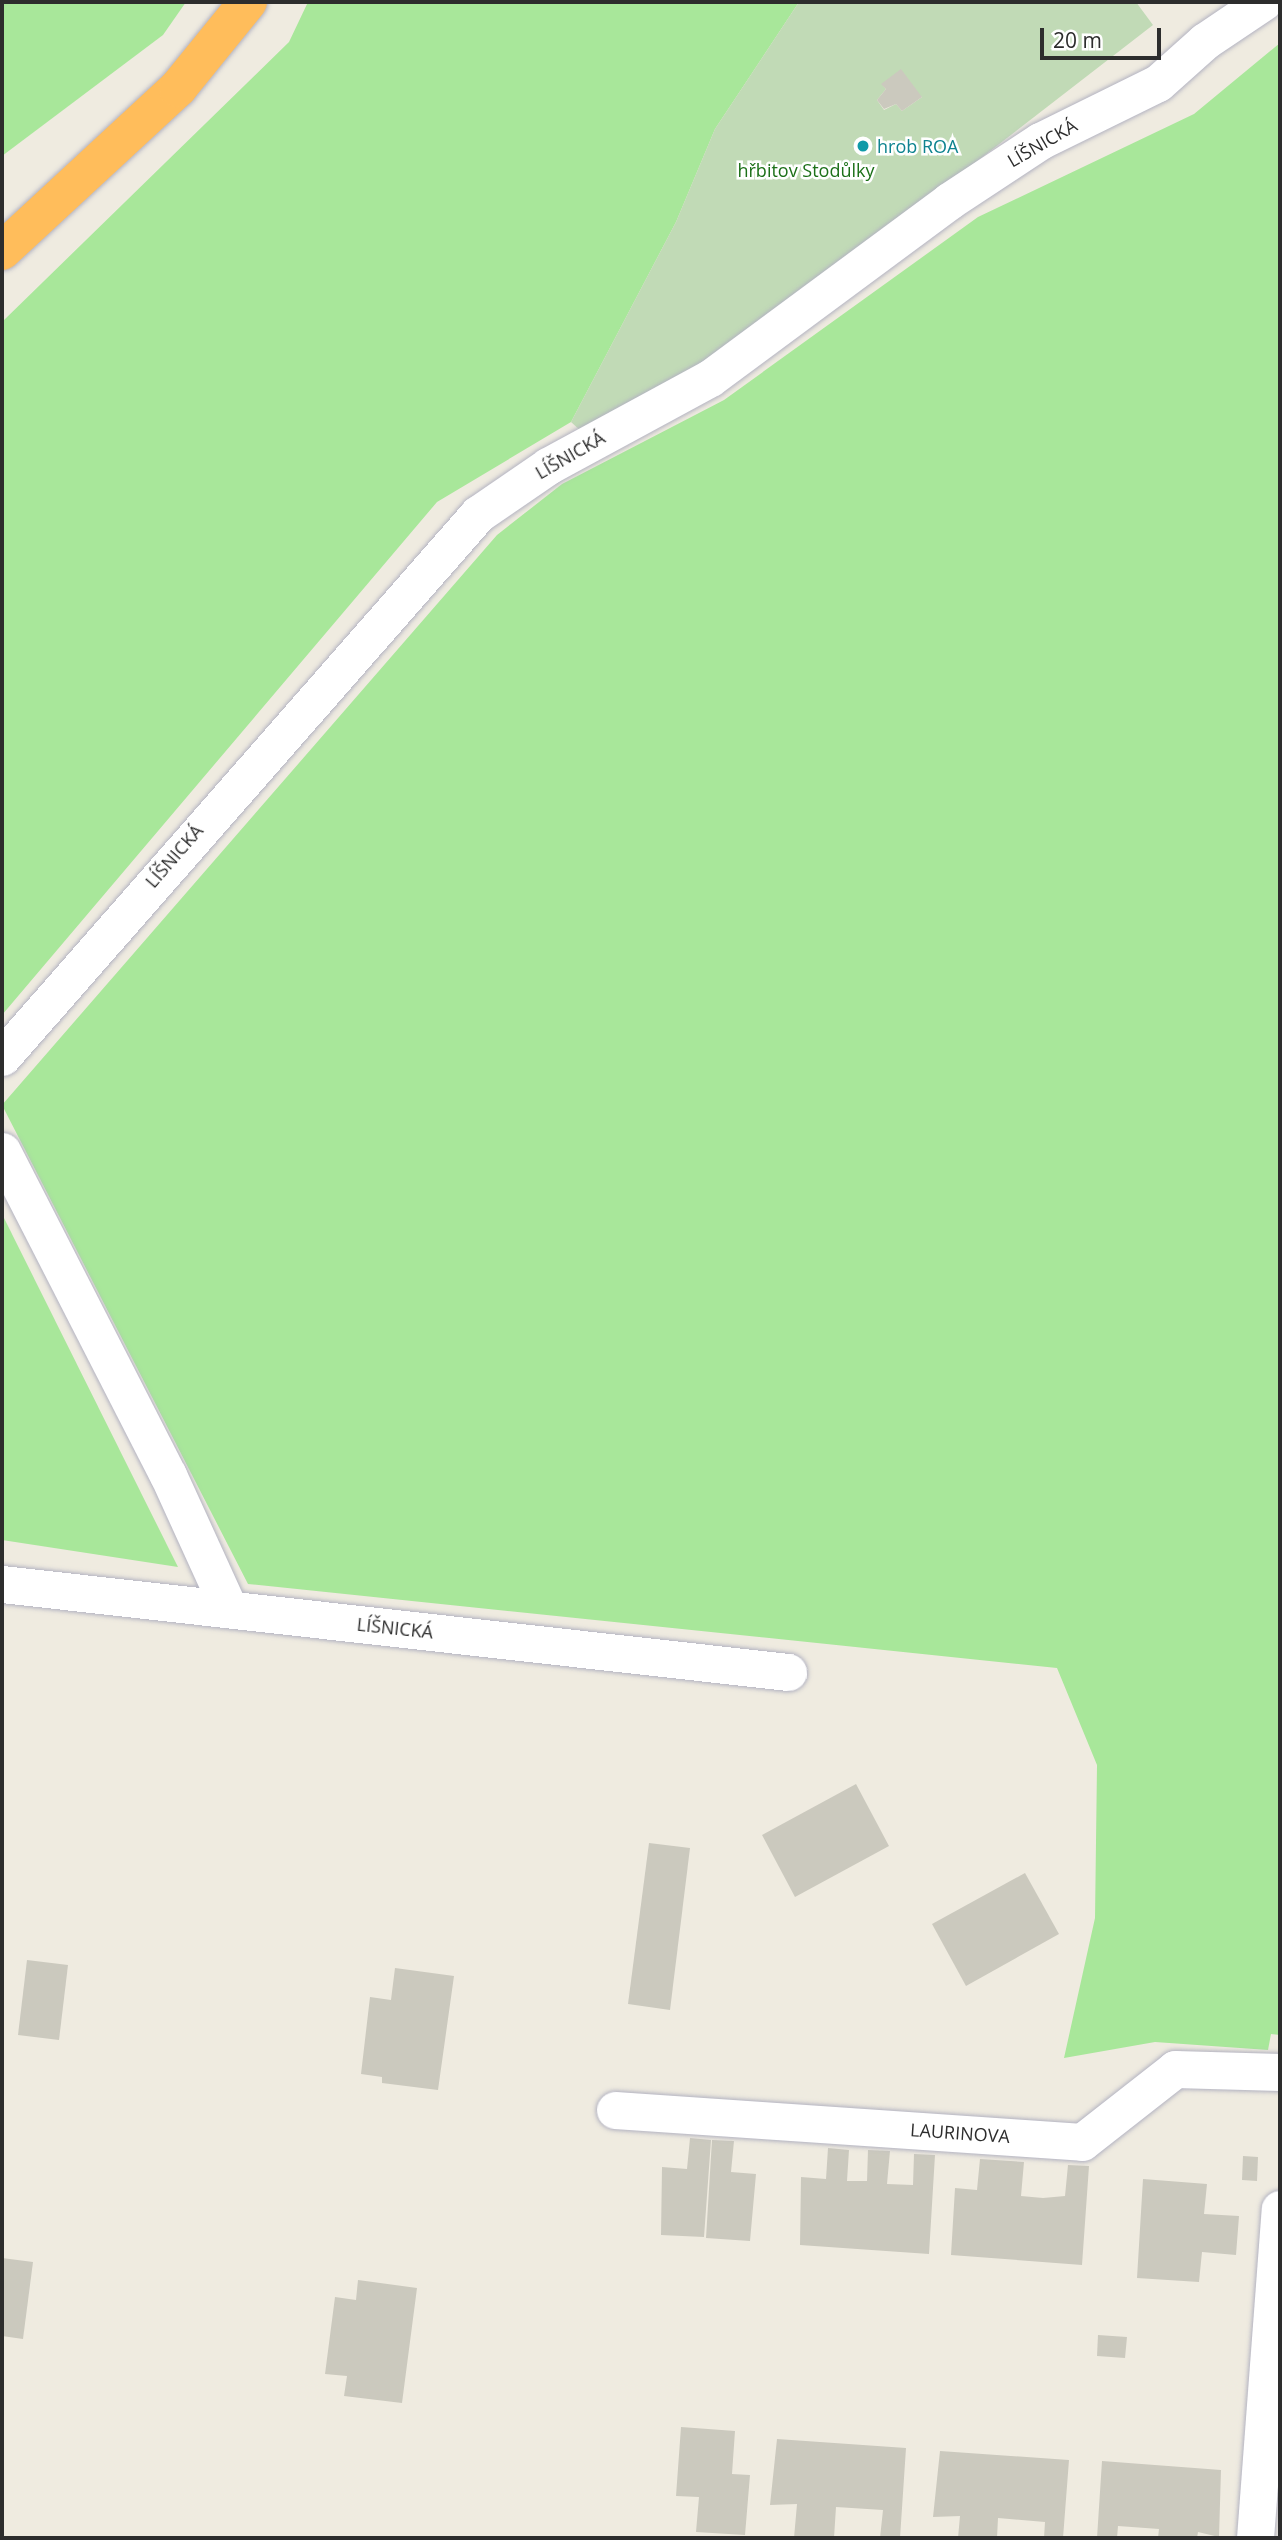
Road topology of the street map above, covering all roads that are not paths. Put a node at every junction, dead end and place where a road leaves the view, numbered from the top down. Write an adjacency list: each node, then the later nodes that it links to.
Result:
1 (248, 2): 3 (highway)
2 (1256, 7): 4 (street, LÍŠNICKÁ)
3 (2, 251)
4 (2, 1057)
5 (2, 1151): 7 (street)
6 (2, 1584): 7 (street, LÍŠNICKÁ)
7 (229, 1609): 8 (street, LÍŠNICKÁ)
8 (788, 1672)
9 (1280, 2072): 10 (street, LAURINOVA)
10 (615, 2110)
11 (1280, 2209): 12 (street)
12 (1255, 2538)

